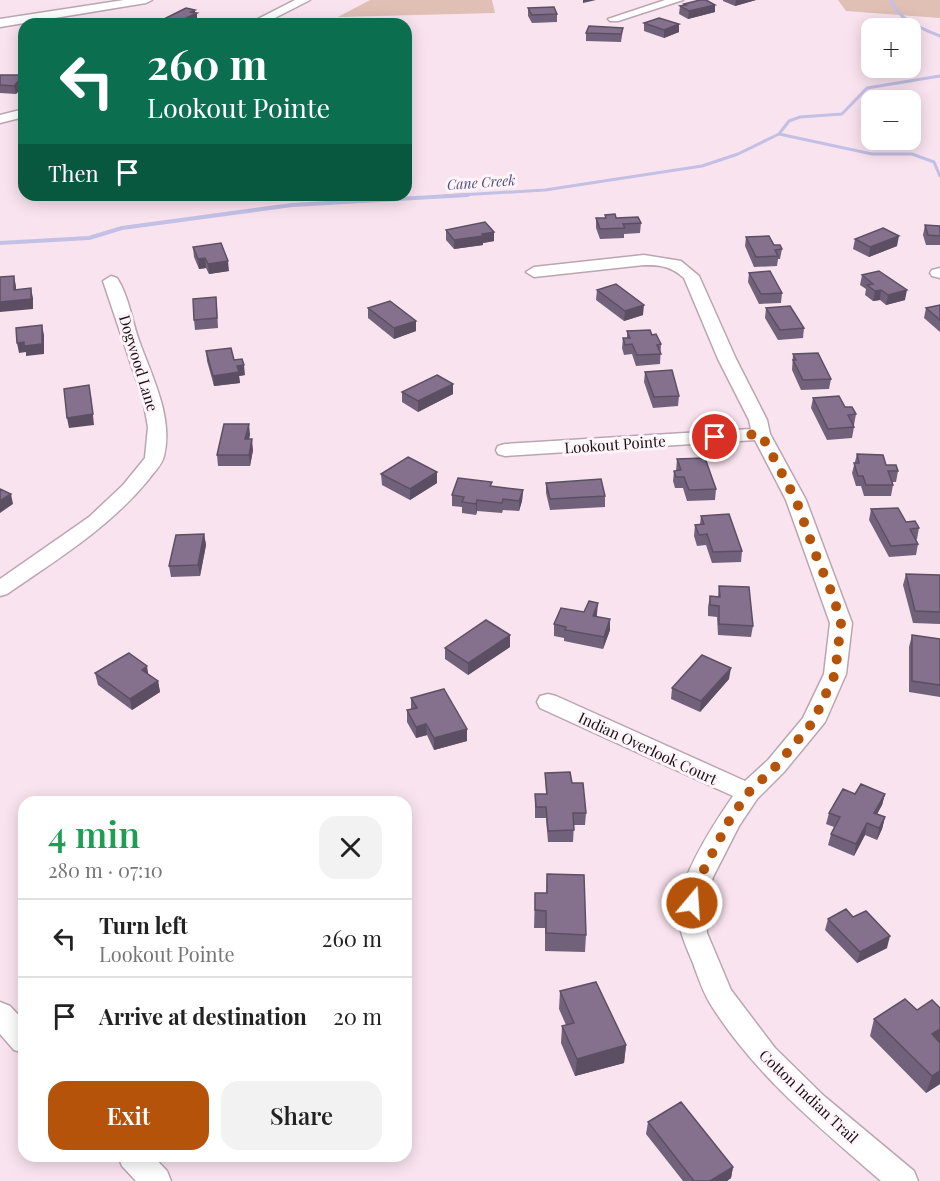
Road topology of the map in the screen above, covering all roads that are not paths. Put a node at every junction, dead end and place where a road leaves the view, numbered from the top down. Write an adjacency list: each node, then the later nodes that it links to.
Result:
1 (146, 0): 4 (street)
2 (304, 0): 5 (street)
3 (677, 0): 6 (street)
4 (32, 18)
5 (266, 18)
6 (614, 19)
7 (18, 20): 8 (street)
8 (0, 23)
9 (18, 114): 10 (street)
10 (0, 119)
11 (534, 272): 13 (street, Cotton Indian Trail)
12 (111, 281): 15 (street, Dogwood Lane)
13 (761, 434): 14 (street, Lookout Pointe); 17 (street, Cotton Indian Trail)
14 (505, 450)
15 (0, 589)
16 (548, 702): 17 (street, Indian Overlook Court)
17 (748, 793): 22 (street, Cotton Indian Trail)
18 (0, 1014): 19 (street)
19 (18, 1034)
20 (139, 1162): 21 (street)
21 (156, 1181)
22 (903, 1181)

